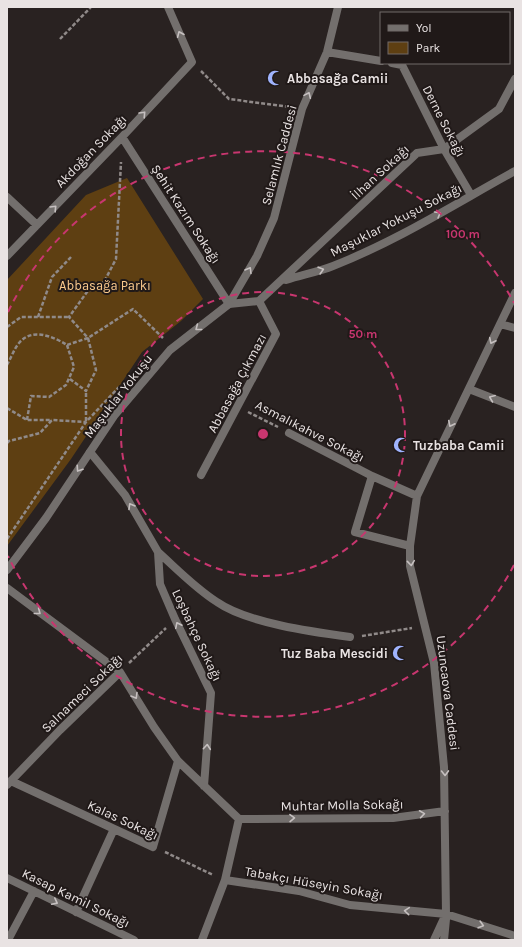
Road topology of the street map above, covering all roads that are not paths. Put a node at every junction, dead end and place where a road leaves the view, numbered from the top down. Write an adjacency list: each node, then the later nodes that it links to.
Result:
1 (168, 7): 7 (street, Akdoğan Sokağı, one-way to 1)
2 (338, 7): 3 (street, Selamlık Caddesi)
3 (328, 52): 4 (street); 17 (street, Selamlık Caddesi, one-way to 3)
4 (380, 61)
5 (397, 64): 8 (street, Derne Sokağı)
6 (515, 79): 8 (street, İlhan Sokağı)
7 (122, 137): 12 (street, Akdoğan Sokağı, one-way to 7); 17 (street, Şehit Kazım Sokağı)
8 (444, 149): 10 (street, Derne Sokağı); 14 (street, İlhan Sokağı)
9 (515, 171): 10 (street, Maşuklar Yokuşu Sokağı)
10 (470, 195): 14 (street, Maşuklar Yokuşu Sokağı, one-way to 10)
11 (7, 197): 12 (street)
12 (38, 225): 13 (street, Akdoğan Sokağı)
13 (7, 256)
14 (283, 281): 16 (street)
15 (515, 293): 18 (street, Uzuncaova Caddesi)
16 (259, 301): 17 (street); 24 (street, Abbasağa Çıkmazı)
17 (229, 304): 23 (street, Maşuklar Yokuşu, one-way to 23)
18 (500, 324): 19 (street); 20 (street, Uzuncaova Caddesi, one-way to 20)
19 (515, 328)
20 (469, 389): 21 (street, one-way to 20); 26 (street, Uzuncaova Caddesi, one-way to 26)
21 (515, 407)
22 (289, 433): 25 (street, Asmalıkahve Sokağı)
23 (90, 452): 28 (street, Loşbahçe Sokağı, one-way to 23); 29 (street, Maşuklar Yokuşu, one-way to 29)
24 (201, 475)
25 (372, 476): 26 (street, Asmalıkahve Sokağı); 27 (street, Asmalıkahve Sokağı)
26 (417, 496): 27 (street, Uzuncaova Caddesi)
27 (410, 546): 36 (street, Uzuncaova Caddesi, one-way to 36)
28 (158, 552): 31 (street); 35 (street, Loşbahçe Sokağı, one-way to 28)
29 (7, 570)
30 (7, 588): 32 (street, one-way to 32)
31 (350, 637)
32 (120, 672): 33 (street, one-way to 33); 34 (street, Salnameci Sokağı)
33 (178, 761): 35 (street); 38 (street, Kalas Sokağı)
34 (9, 783): 38 (street, Kalas Sokağı)
35 (204, 786): 37 (street)
36 (445, 811): 37 (street, Muhtar Molla Sokağı, one-way to 36); 43 (street, Uzuncaova Caddesi)
37 (240, 819): 40 (street)
38 (114, 829): 42 (street)
39 (7, 878): 41 (street, Kasap Kamil Sokağı)
40 (225, 880): 43 (street, Tabakçı Hüseyin Sokağı, one-way to 40); 47 (street)
41 (34, 891): 42 (street, Kasap Kamil Sokağı, one-way to 42); 45 (street)
42 (76, 912): 46 (street, Kasap Kamil Sokağı)
43 (446, 914): 44 (street, Tabakçı Hüseyin Sokağı, one-way to 44); 48 (street, Uzuncaova Caddesi); 49 (street)
44 (515, 936)
45 (8, 940)
46 (134, 940)
47 (202, 940)
48 (434, 940)
49 (444, 940)

